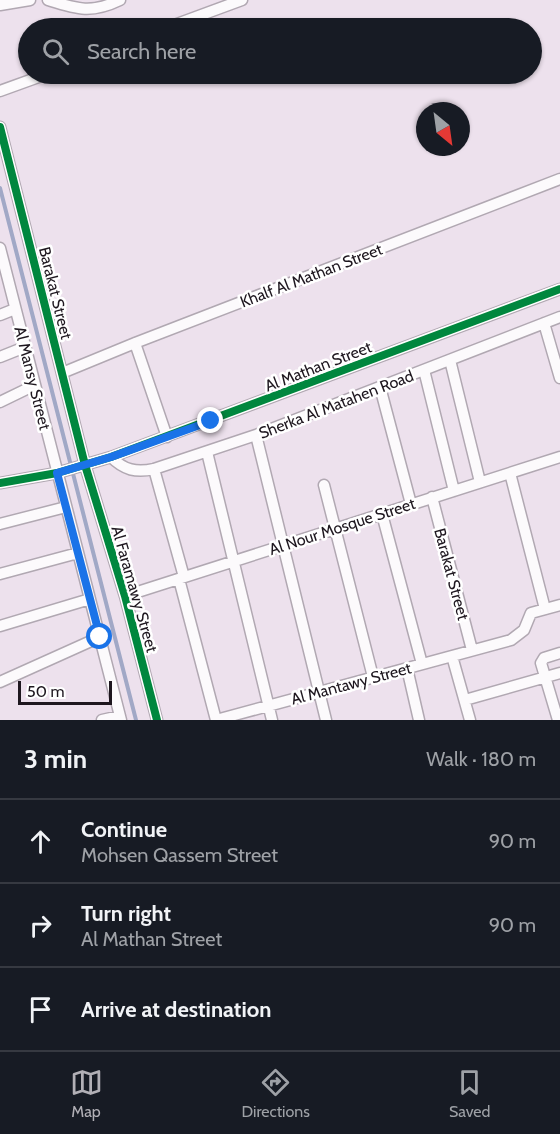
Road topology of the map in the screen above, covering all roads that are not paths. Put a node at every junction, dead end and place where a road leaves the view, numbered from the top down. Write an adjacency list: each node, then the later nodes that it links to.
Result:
1 (30, 0): 5 (street)
2 (48, 0): 3 (street)
3 (120, 0)
4 (242, 0): 6 (street)
5 (0, 5)
6 (193, 18)
7 (19, 84): 8 (street)
8 (0, 91)
9 (0, 127): 22 (street, Barakat Street)
10 (560, 179): 17 (street, Khalf Al Mathan Street)
11 (0, 248): 13 (street, Al Mansy Street)
12 (560, 289): 28 (street, Al Mathan Street)
13 (15, 309): 14 (street); 18 (street, Al Mansy Street)
14 (0, 315)
15 (560, 317): 16 (street, Sherka Al Matahen Road)
16 (544, 323): 20 (street, Sherka Al Matahen Road); 23 (street)
17 (135, 343): 22 (street, Khalf Al Mathan Street); 28 (street)
18 (25, 347): 19 (street); 24 (street, Al Mansy Street)
19 (0, 357)
20 (450, 360): 21 (street, Sherka Al Matahen Road); 37 (street)
21 (424, 370): 25 (street, Sherka Al Matahen Road); 39 (street)
22 (62, 374): 32 (street, Barakat Street)
23 (560, 378)
24 (35, 385): 26 (street); 34 (street, Al Mansy Street)
25 (380, 387): 27 (street, Sherka Al Matahen Road); 41 (street)
26 (0, 402)
27 (256, 435): 29 (street, Sherka Al Matahen Road); 46 (street)
28 (167, 437): 30 (street, Al Mathan Street)
29 (207, 452): 33 (street, Sherka Al Matahen Road); 48 (street)
30 (111, 457): 32 (street, Al Mathan Street); 33 (street, Sherka Al Matahen Road)
31 (560, 457): 35 (street, Al Nour Mosque Street)
32 (85, 465): 34 (street, Al Mathan Street); 51 (street, Al Faramawy Street)
33 (154, 469): 50 (street)
34 (57, 473): 36 (street, Al Mathan Street); 42 (street, Al Mansy Street)
35 (510, 473): 37 (street, Al Nour Mosque Street); 54 (street)
36 (0, 481)
37 (480, 482): 39 (street, Al Nour Mosque Street)
38 (324, 485): 45 (street)
39 (454, 491): 40 (street, Al Nour Mosque Street)
40 (432, 497): 41 (street, Al Nour Mosque Street); 57 (street, Barakat Street)
41 (411, 504): 43 (street, Al Nour Mosque Street)
42 (66, 507): 44 (street); 47 (street, Al Mansy Street)
43 (382, 514): 45 (street, Al Nour Mosque Street); 60 (street)
44 (0, 524)
45 (334, 529): 46 (street, Al Nour Mosque Street); 63 (street)
46 (283, 546): 48 (street, Al Nour Mosque Street); 66 (street)
47 (78, 553): 49 (street); 52 (street, Al Mansy Street)
48 (233, 561): 50 (street, Al Nour Mosque Street); 68 (street)
49 (0, 574)
50 (181, 578): 51 (street, Al Nour Mosque Street); 72 (street)
51 (125, 596): 71 (street, Al Faramawy Street)
52 (90, 599): 55 (street); 56 (street, Al Mansy Street)
53 (560, 605): 54 (street)
54 (545, 609): 57 (street, Al Mantawy Street)
55 (0, 626)
56 (100, 637): 65 (street); 69 (street, Al Mansy Street)
57 (472, 650): 59 (street, Al Mantawy Street)
58 (560, 654): 64 (street)
59 (452, 656): 60 (street, Al Mantawy Street); 67 (street)
60 (422, 664): 61 (street, Al Mantawy Street)
61 (407, 668): 63 (street, Al Mantawy Street); 75 (street)
62 (560, 673): 64 (street)
63 (373, 677): 66 (street, Al Mantawy Street)
64 (545, 678): 67 (street); 77 (street)
65 (0, 682)
66 (319, 692): 68 (street, Al Mantawy Street); 74 (street)
67 (465, 700): 76 (street)
68 (269, 706): 72 (street, Al Mantawy Street); 73 (street)
69 (121, 718): 70 (street)
70 (102, 720)
71 (157, 720)
72 (216, 720)
73 (272, 720)
74 (326, 720)
75 (419, 720)
76 (470, 720)
77 (558, 720)

